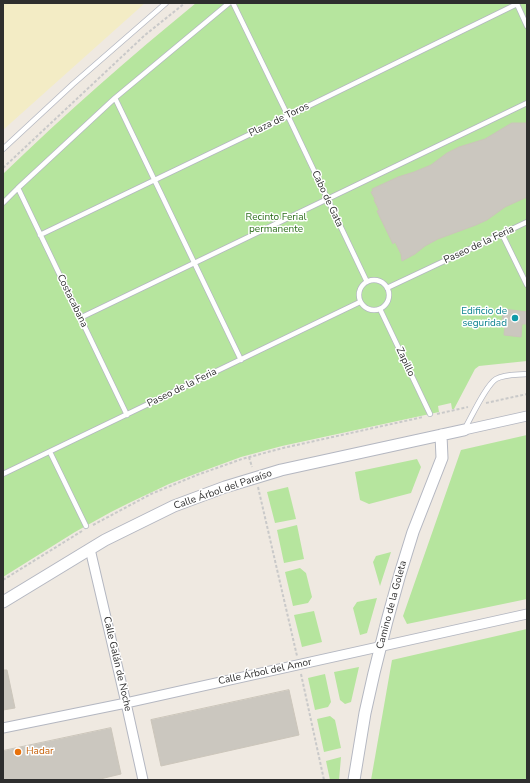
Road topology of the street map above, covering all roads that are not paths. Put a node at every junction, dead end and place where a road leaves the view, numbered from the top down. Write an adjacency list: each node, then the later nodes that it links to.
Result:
1 (166, 3): 8 (lane)
2 (229, 3): 5 (lane)
3 (232, 3): 7 (lane, Cabo de Gata)
4 (527, 26): 7 (lane, Plaza de Toros)
5 (115, 98): 9 (lane); 10 (lane)
6 (527, 103): 11 (lane)
7 (288, 116): 9 (lane, Plaza de Toros); 11 (lane, Cabo de Gata)
8 (3, 149)
9 (154, 180): 15 (lane, Plaza de Toros); 16 (lane)
10 (18, 188): 12 (lane); 15 (lane, Costacabana)
11 (327, 198): 16 (lane); 17 (lane, Cabo de Gata)
12 (3, 203)
13 (527, 222): 14 (lane, Paseo de la Feria)
14 (502, 234): 18 (lane); 19 (lane, Paseo de la Feria)
15 (40, 235): 22 (lane, Costacabana)
16 (194, 263): 22 (lane); 23 (lane)
17 (367, 282): 19 (lane); 20 (lane)
18 (527, 285)
19 (387, 288): 21 (lane)
20 (360, 302): 21 (lane); 23 (lane, Paseo de la Feria)
21 (380, 309): 25 (lane, Zapillo)
22 (80, 318): 26 (lane, Costacabana)
23 (241, 360): 26 (lane, Paseo de la Feria)
24 (527, 374): 28 (lane)
25 (430, 414)
26 (127, 415): 30 (lane, Paseo de la Feria)
27 (527, 416): 28 (street)
28 (464, 430): 29 (street, Calle Árbol del Paraíso)
29 (441, 435): 33 (street, Calle Árbol del Paraíso); 36 (street, Camino de la Goleta)
30 (50, 452): 31 (lane, Paseo de la Feria); 32 (lane)
31 (3, 474)
32 (86, 526)
33 (90, 549): 34 (street, Calle Árbol del Paraíso); 37 (street, Calle Galán de Noche)
34 (3, 602)
35 (527, 614): 36 (street, Calle Árbol del Amor)
36 (381, 646): 37 (street, Calle Árbol del Amor); 40 (street, Camino de la Goleta)
37 (126, 703): 38 (street, Calle Árbol del Amor); 39 (street, Calle Galán de Noche)
38 (3, 728)
39 (143, 780)
40 (354, 780)

